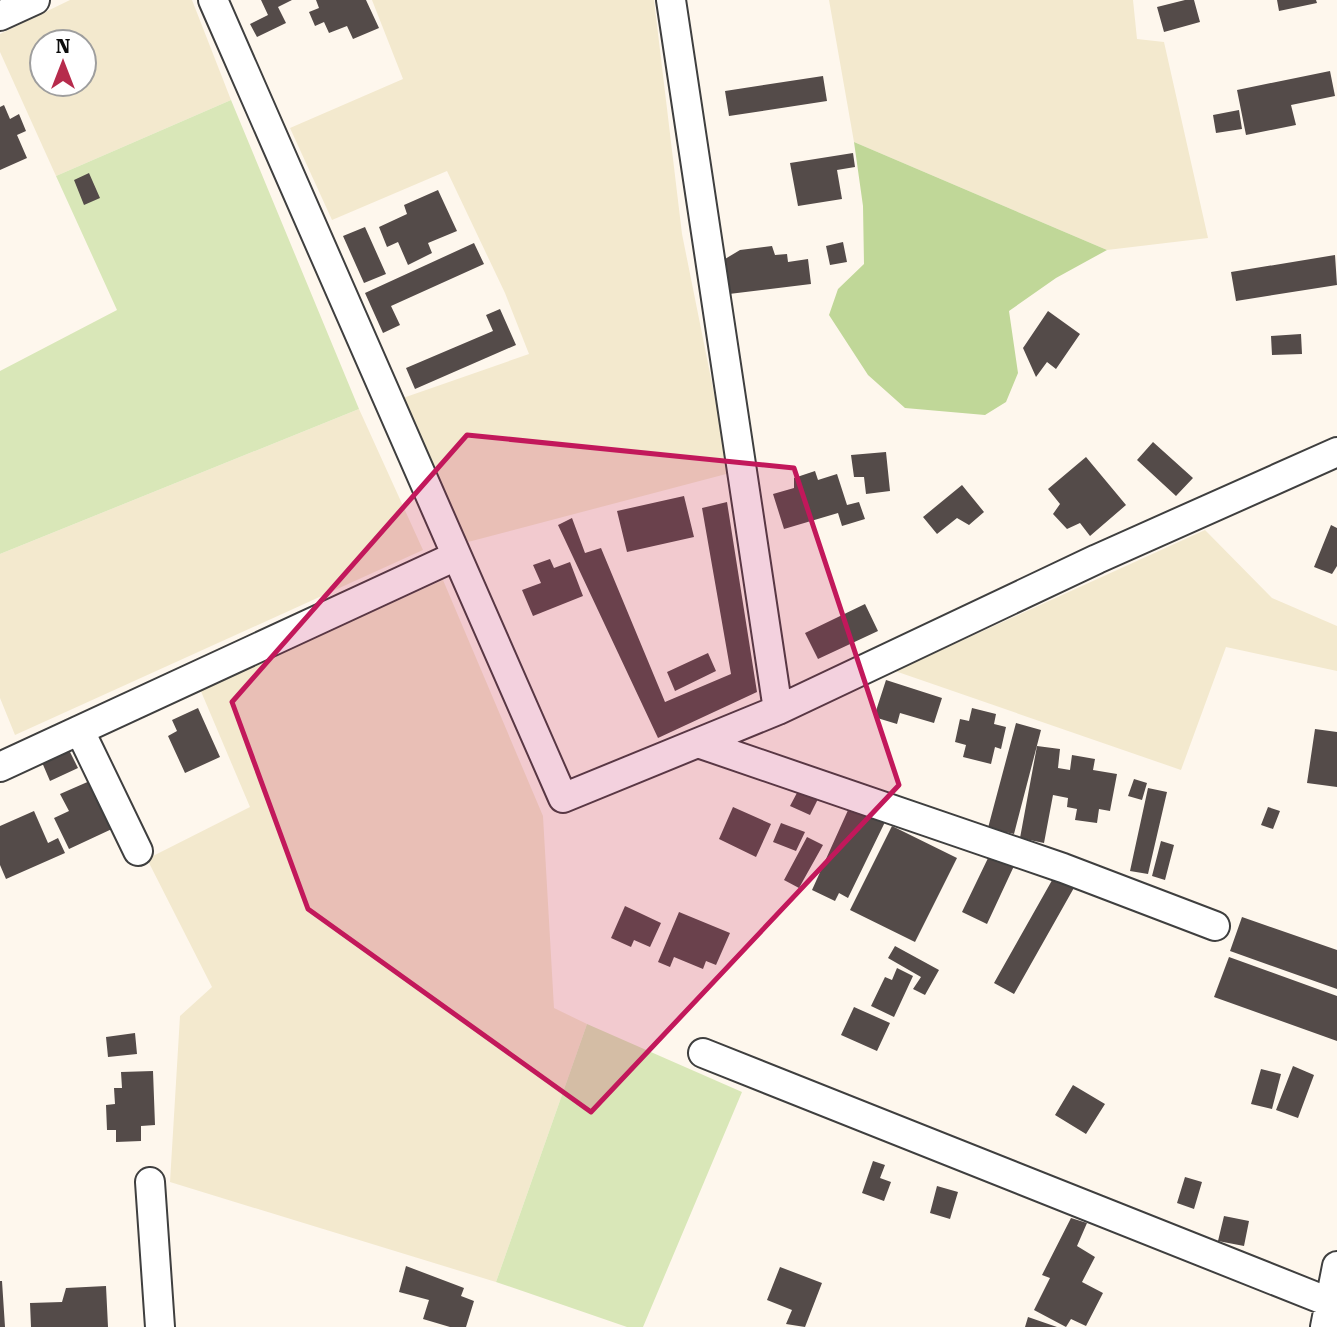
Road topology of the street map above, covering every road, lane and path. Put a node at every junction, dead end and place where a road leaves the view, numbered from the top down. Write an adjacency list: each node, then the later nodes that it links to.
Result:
1 (35, 0): 4 (street)
2 (213, 0): 6 (street)
3 (671, 0): 7 (street)
4 (0, 16)
5 (1337, 452): 7 (street)
6 (456, 556): 8 (street); 9 (street)
7 (778, 710): 9 (street)
8 (80, 731): 10 (street); 11 (street)
9 (698, 743): 12 (street)
10 (0, 767)
11 (138, 851)
12 (1215, 926)
13 (703, 1053): 16 (street)
14 (150, 1182): 17 (street)
15 (1337, 1266): 16 (street)
16 (1327, 1314)
17 (160, 1327)

